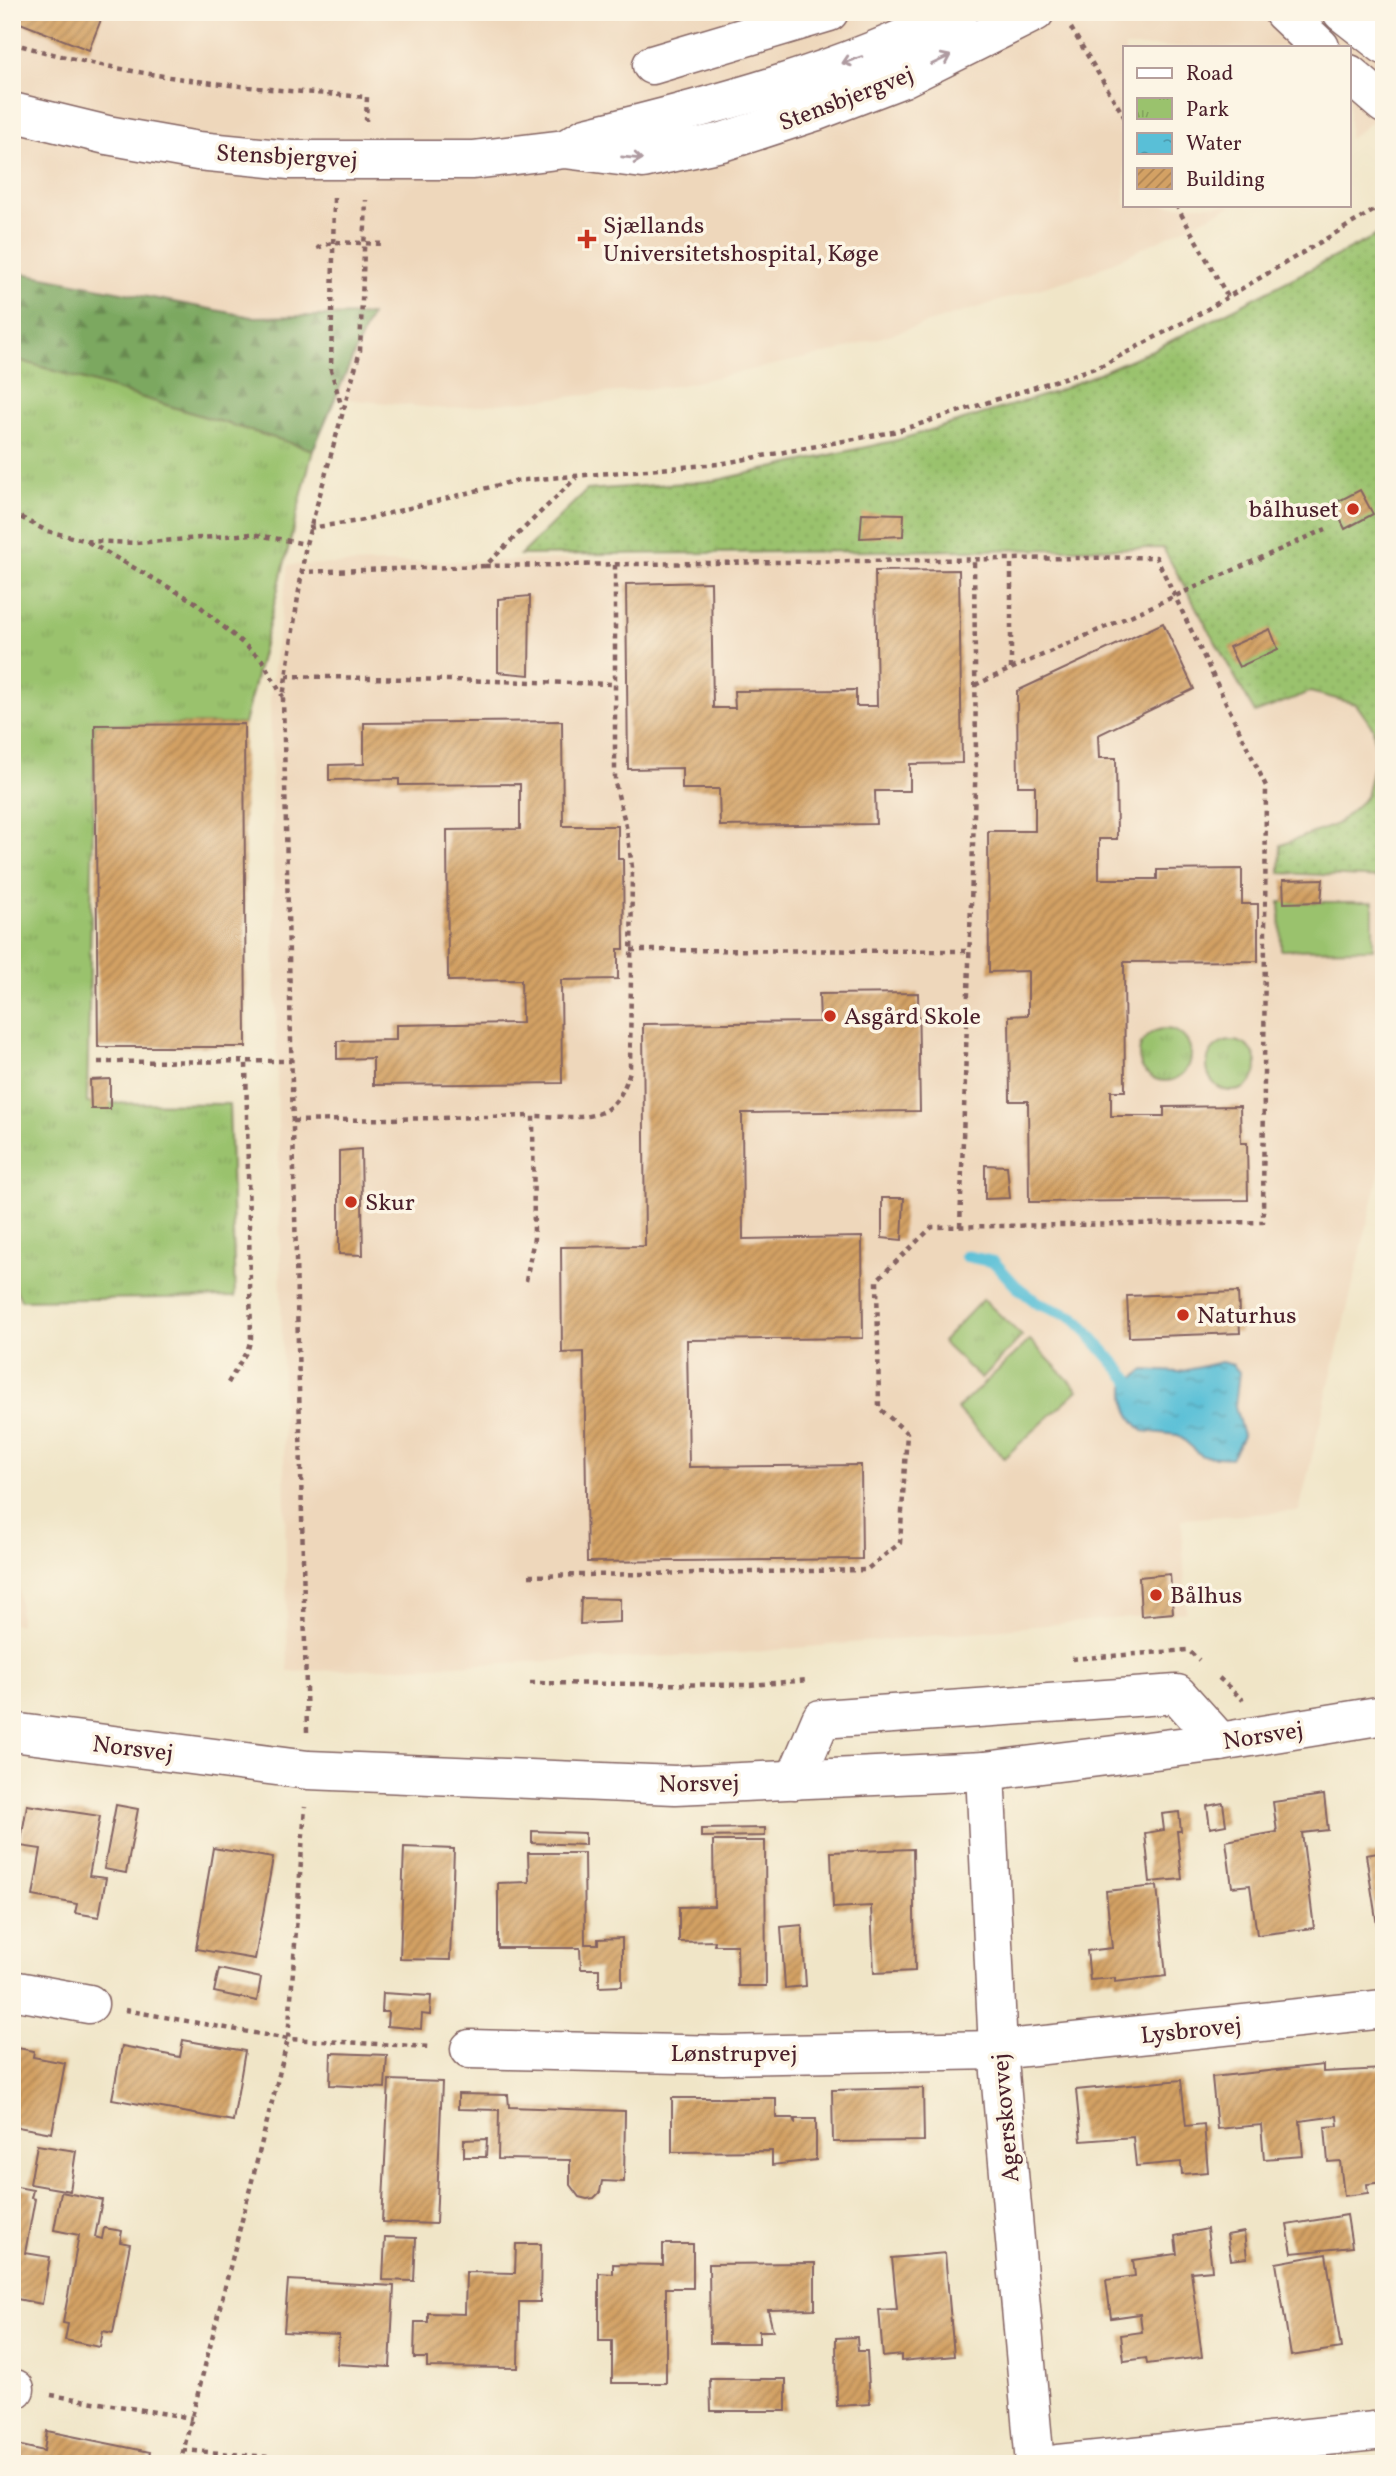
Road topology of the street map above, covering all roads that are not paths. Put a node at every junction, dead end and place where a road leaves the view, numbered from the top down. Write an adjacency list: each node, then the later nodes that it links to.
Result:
1 (829, 12): 8 (street)
2 (959, 12): 12 (street, Stensbjergvej, one-way to 12)
3 (1283, 12): 6 (street)
4 (1342, 12): 7 (street)
5 (1052, 18): 12 (street, Stensbjergvej, one-way to 5)
6 (1319, 46)
7 (1384, 46)
8 (652, 65)
9 (1350, 76): 10 (street)
10 (1384, 104)
11 (12, 112): 12 (street, Stensbjergvej)
12 (565, 149)
13 (1384, 1715): 15 (street, Norsvej)
14 (12, 1732): 17 (street, Norsvej)
15 (1220, 1742): 16 (street, Norsvej); 17 (street)
16 (985, 1771): 17 (street, Norsvej); 22 (street, Agerskovvej)
17 (794, 1780)
18 (12, 1990): 19 (street)
19 (89, 2004)
20 (1384, 2009): 22 (street, Lysbrovej)
21 (470, 2049): 22 (street, Lønstrupvej)
22 (999, 2050): 24 (street, Agerskovvej)
23 (1384, 2430): 25 (street)
24 (1035, 2464)
25 (1058, 2464)

